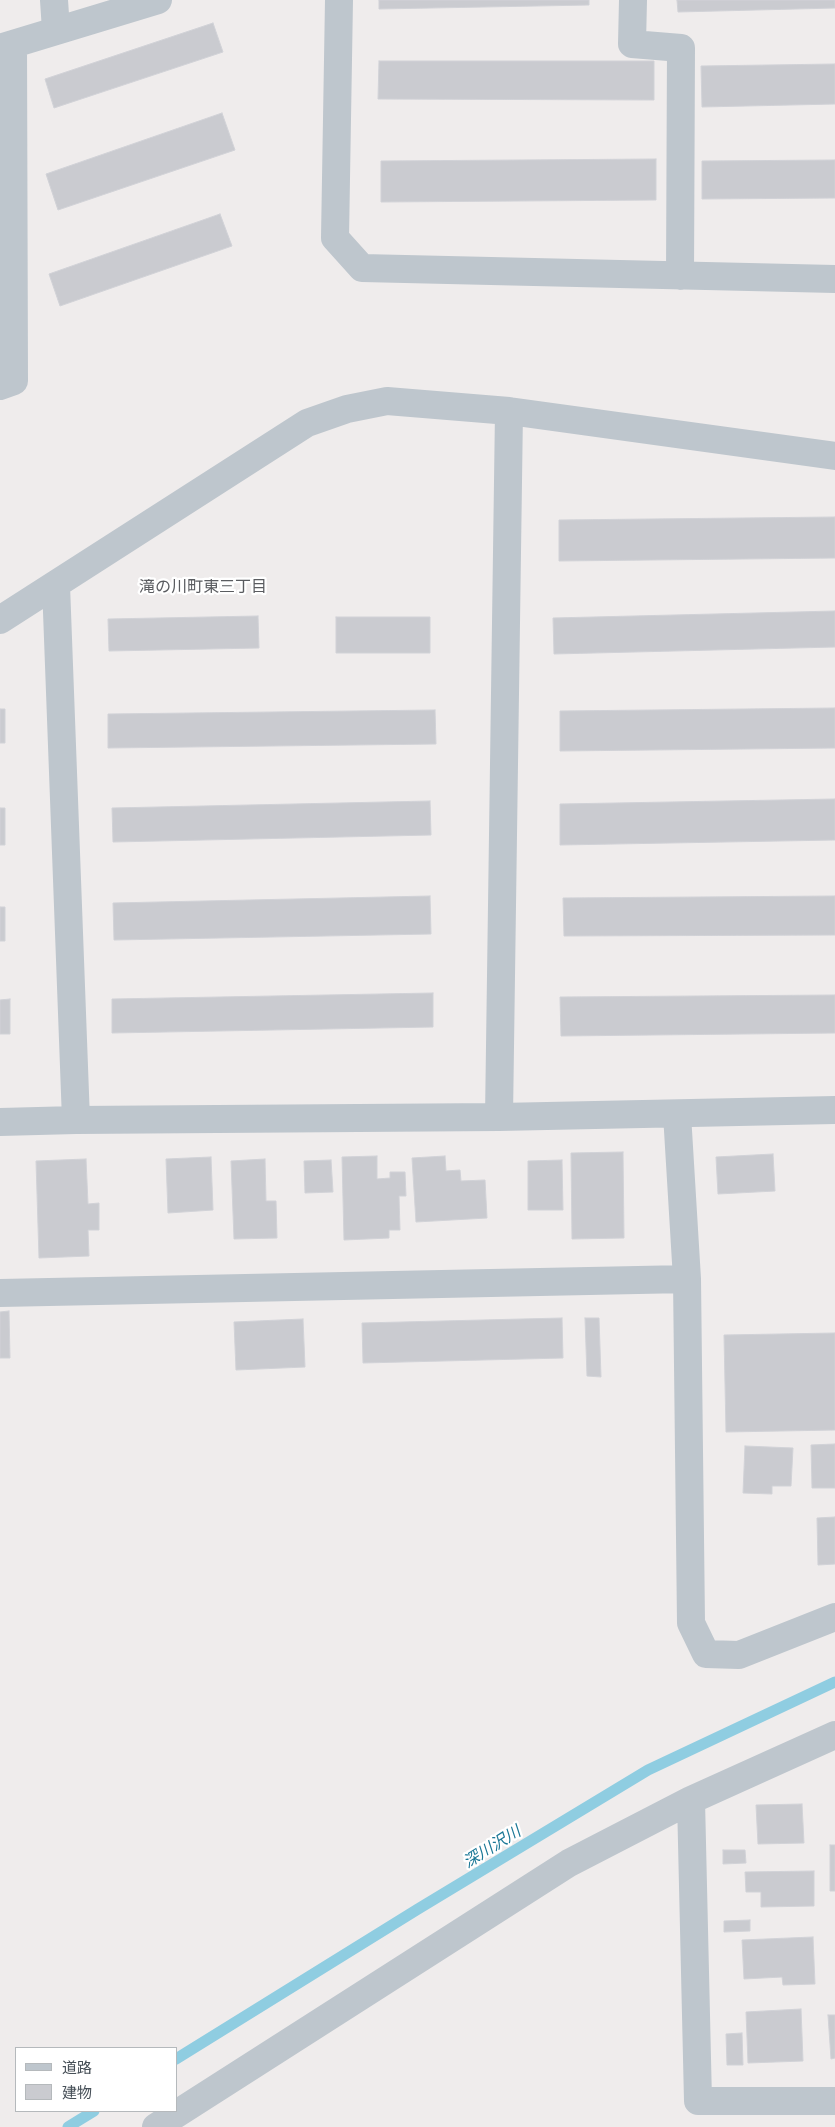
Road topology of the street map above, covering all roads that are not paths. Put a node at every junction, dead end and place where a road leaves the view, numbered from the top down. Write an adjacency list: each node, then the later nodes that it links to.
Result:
1 (54, 0): 5 (street)
2 (158, 0): 5 (street)
3 (339, 0): 7 (street)
4 (633, 0): 7 (street)
5 (56, 30): 6 (street)
6 (6, 46): 9 (street)
7 (680, 276): 8 (street)
8 (835, 279)
9 (0, 386)
10 (509, 411): 11 (street); 12 (street); 16 (street)
11 (835, 456)
12 (56, 585): 13 (street); 17 (street)
13 (0, 620)
14 (835, 1110): 15 (street)
15 (677, 1114): 16 (street); 19 (street)
16 (499, 1117): 17 (street)
17 (76, 1120): 18 (street)
18 (0, 1122)
19 (687, 1279): 20 (street); 21 (street)
20 (0, 1293)
21 (835, 1617)
22 (835, 1735): 23 (street)
23 (691, 1800): 24 (street); 25 (street)
24 (835, 2101)
25 (156, 2127)

